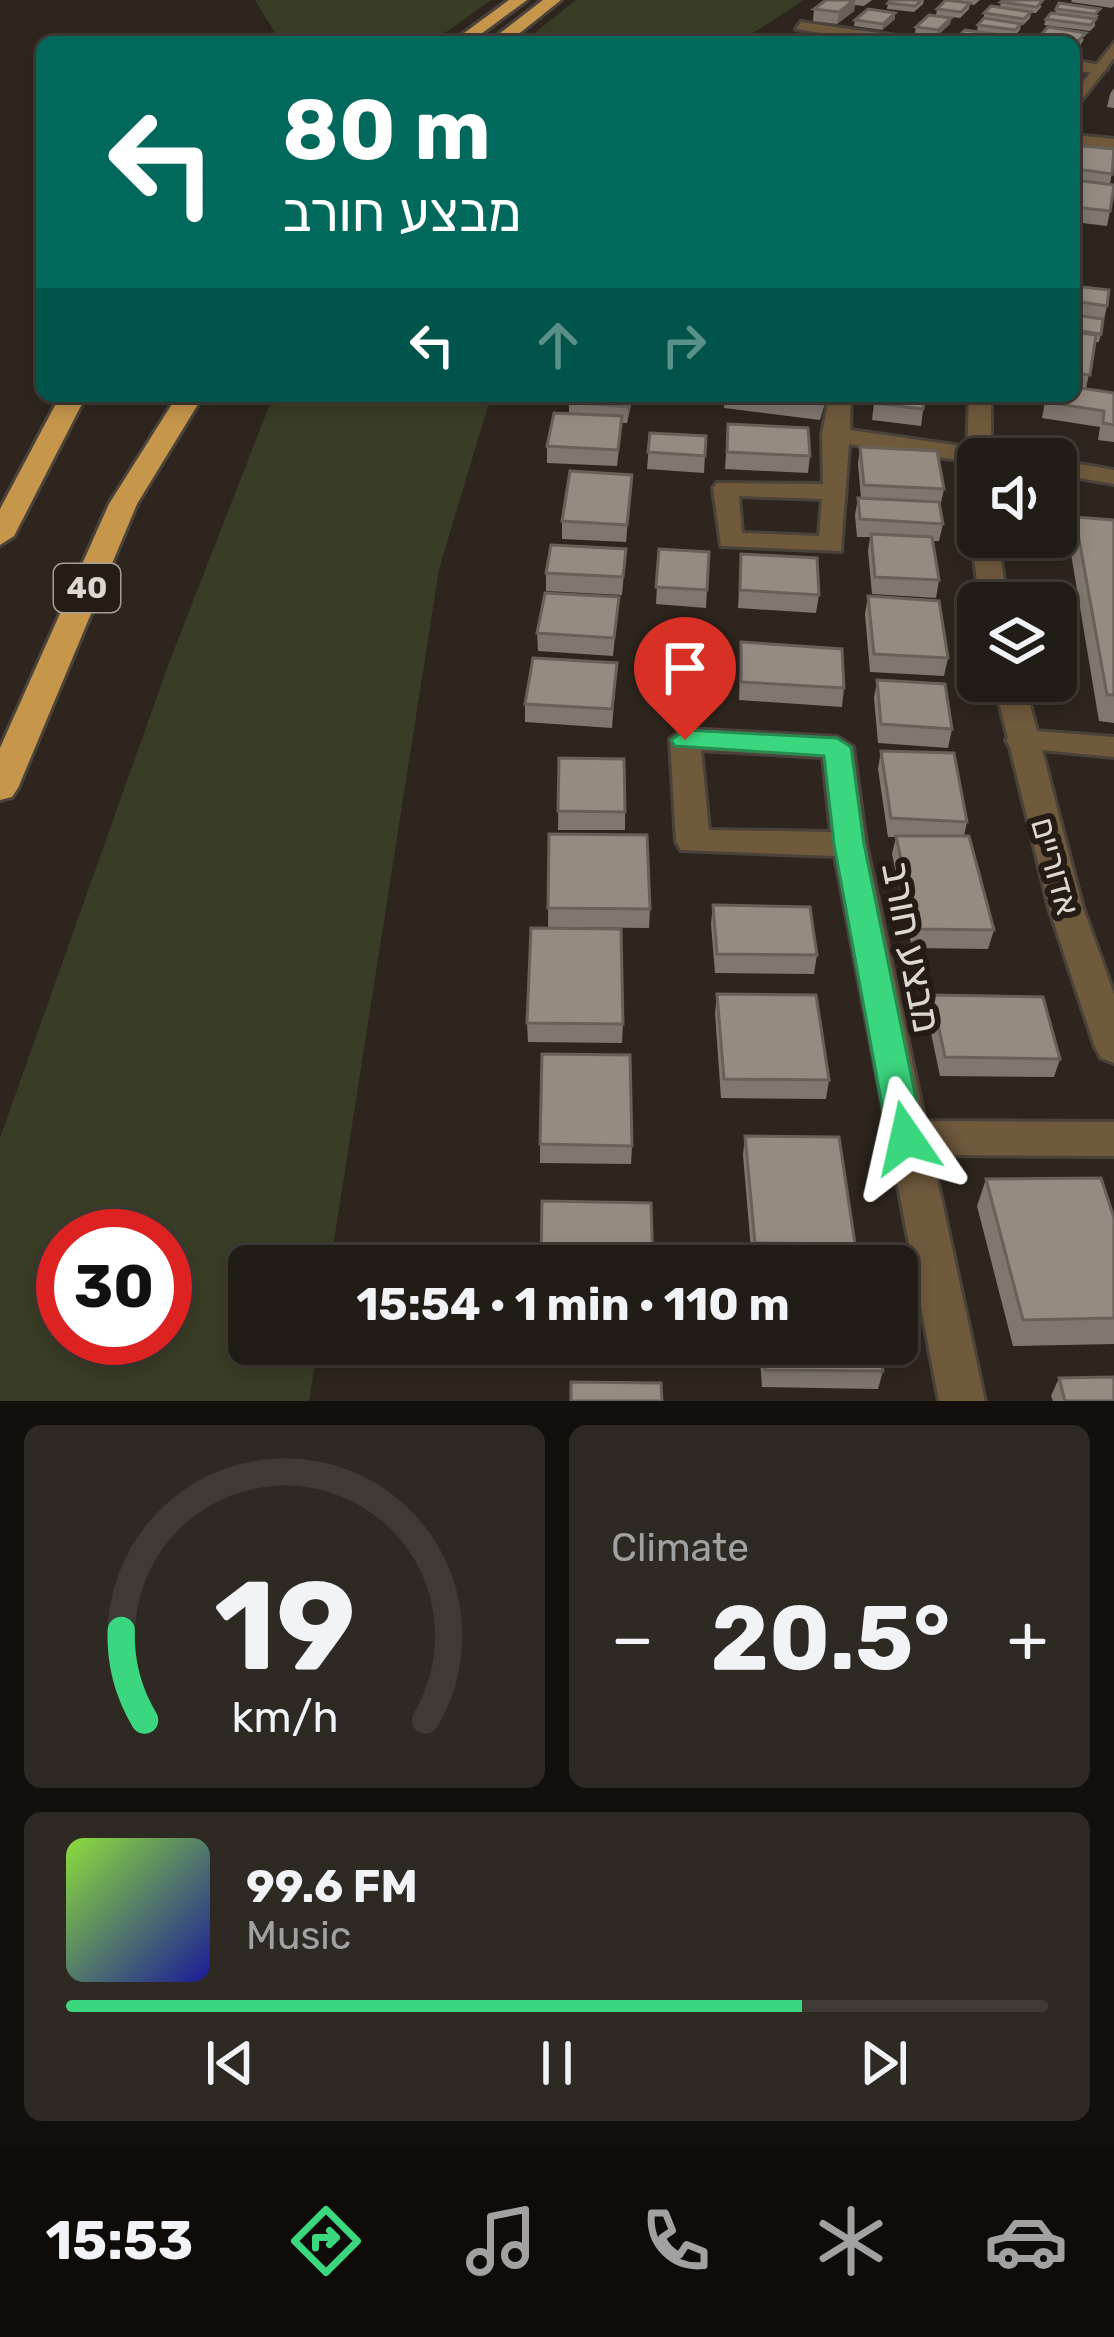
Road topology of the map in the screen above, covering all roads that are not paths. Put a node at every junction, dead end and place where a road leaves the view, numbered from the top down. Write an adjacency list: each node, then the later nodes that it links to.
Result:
1 (519, 0): 4 (highway)
2 (553, 0): 5 (highway)
3 (800, 26): 6 (street)
4 (468, 36)
5 (507, 36)
6 (869, 36)
7 (1114, 47): 9 (street)
8 (1080, 66): 9 (street)
9 (1099, 69): 10 (street)
10 (1080, 96)
11 (1080, 141): 12 (street)
12 (1114, 144)
13 (70, 402): 23 (highway)
14 (186, 402): 27 (highway, 40)
15 (839, 402): 17 (street)
16 (979, 402): 18 (street)
17 (834, 435): 19 (street); 22 (street)
18 (976, 438)
19 (957, 452)
20 (1077, 470): 21 (street)
21 (1114, 476)
22 (833, 492)
23 (0, 536)
24 (1013, 702): 25 (street, אדוריים)
25 (1021, 740): 26 (street); 29 (street, אדוריים)
26 (1114, 747)
27 (0, 788)
28 (849, 844): 28 (street, מבצע חורב); 30 (street, מבצע חורב)
29 (1114, 1047)
30 (906, 1138): 31 (street); 32 (street, מבצע חורב)
31 (1114, 1139)
32 (962, 1401)

